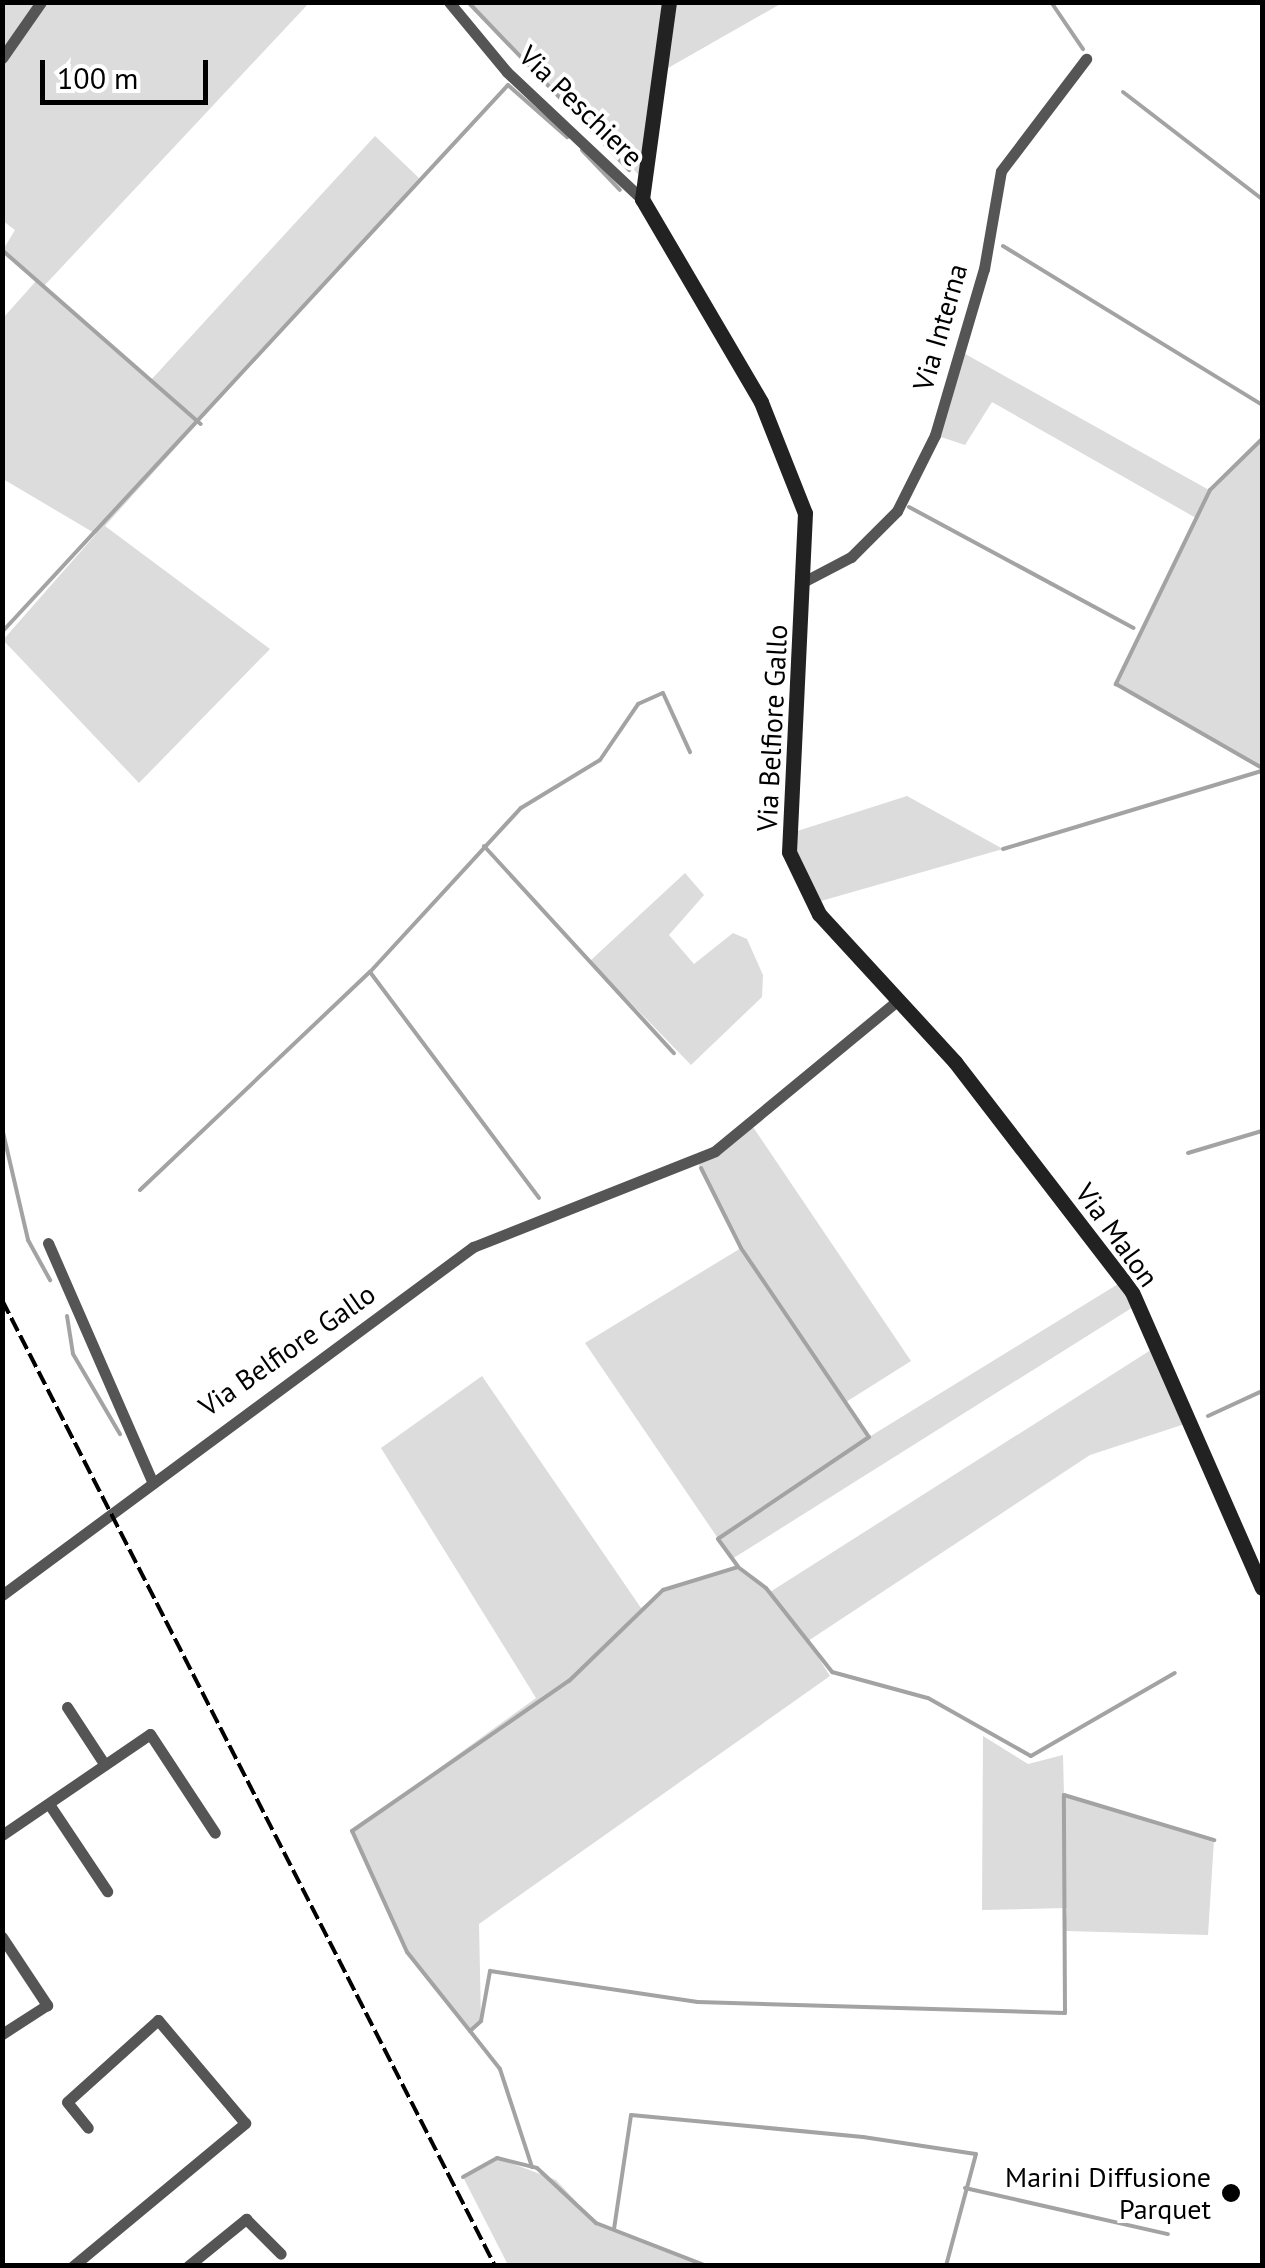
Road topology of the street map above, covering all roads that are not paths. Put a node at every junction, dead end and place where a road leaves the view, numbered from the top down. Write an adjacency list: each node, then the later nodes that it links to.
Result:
1 (40, 2): 4 (street)
2 (449, 2): 6 (street, Via Peschiere)
3 (669, 2): 6 (street, Via Peschiere)
4 (2, 58)
5 (1086, 59): 8 (street, Via Interna)
6 (642, 199): 7 (street, Via Peschiere)
7 (652, 223): 8 (street, Via Belfiore Gallo)
8 (804, 581): 9 (street, Via Belfiore Gallo)
9 (898, 1000): 11 (street, Via Belfiore Gallo); 12 (street, Via Malon)
10 (48, 1243): 11 (street)
11 (154, 1483): 13 (street, Via Belfiore Gallo)
12 (1262, 1588)
13 (2, 1595)
14 (67, 1706): 15 (street)
15 (105, 1765): 16 (street); 17 (street)
16 (48, 1804): 18 (street); 19 (street)
17 (215, 1833)
18 (2, 1835)
19 (107, 1891)
20 (2, 1937): 21 (street)
21 (2, 2034)
22 (88, 2128): 24 (street)
23 (280, 2254): 25 (street)
24 (73, 2266)
25 (188, 2266)

